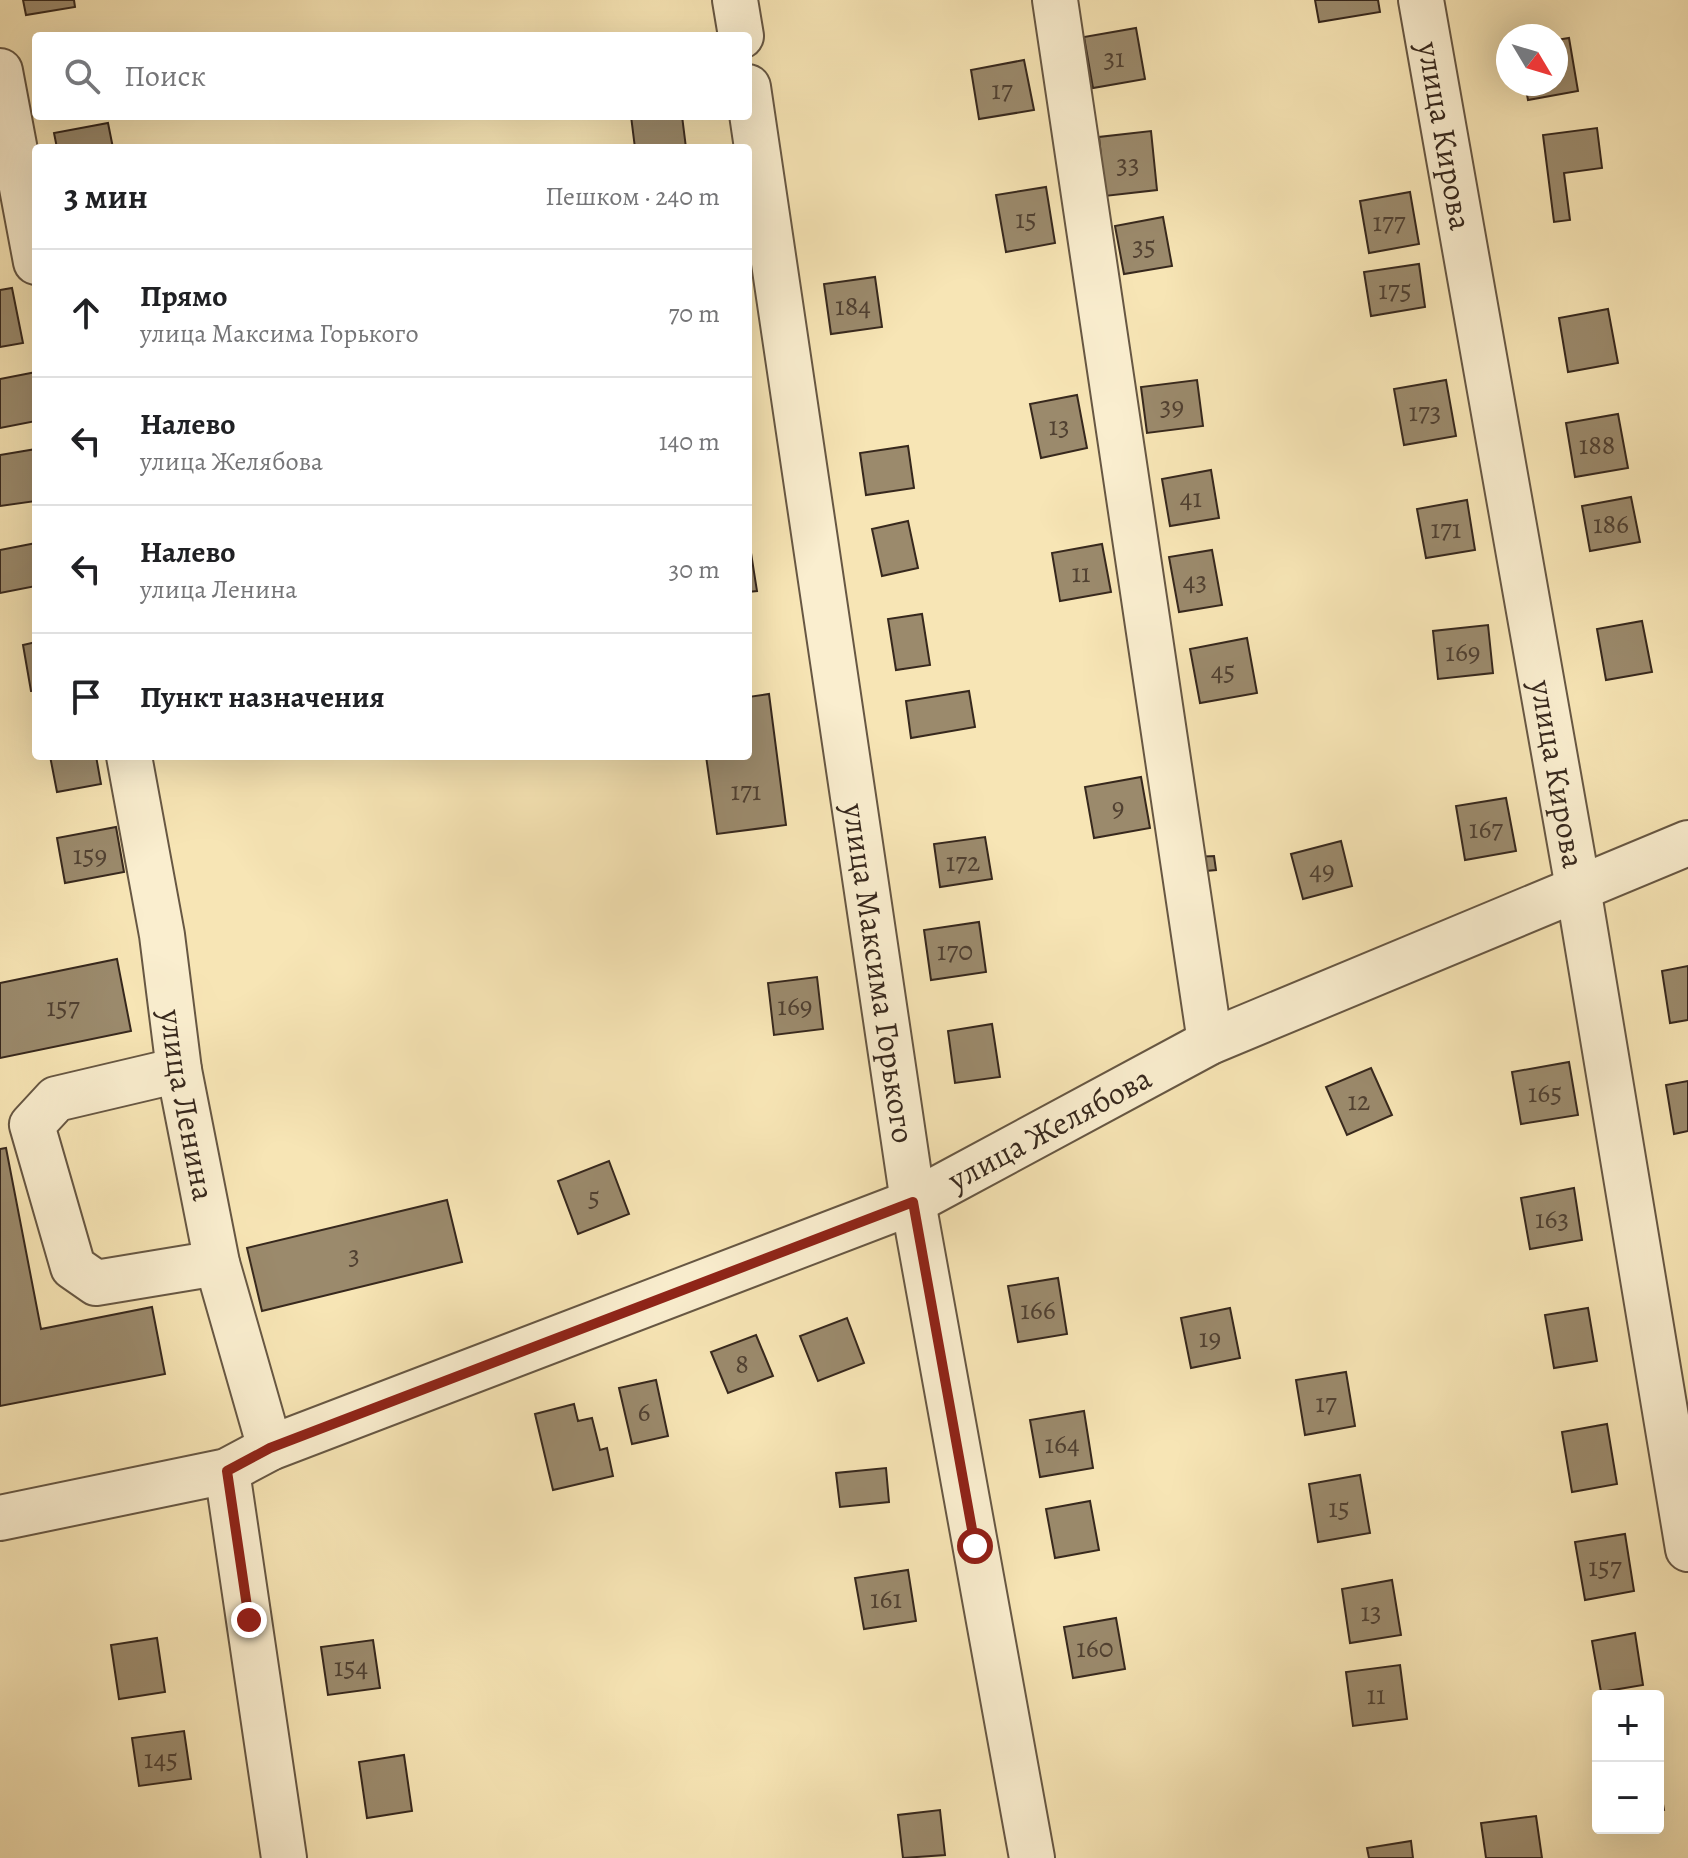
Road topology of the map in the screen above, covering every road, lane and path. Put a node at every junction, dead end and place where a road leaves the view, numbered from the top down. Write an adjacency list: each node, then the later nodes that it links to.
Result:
1 (735, 0): 4 (street)
2 (1055, 0): 11 (street)
3 (1421, 0): 10 (street, улица Кирова)
4 (740, 32)
5 (0, 71): 7 (street)
6 (752, 114): 13 (street, улица Максима Горького)
7 (32, 241)
8 (130, 760): 12 (street, улица Ленина)
9 (1688, 843): 10 (street, улица Желябова)
10 (1578, 888): 11 (street, улица Желябова); 18 (street, улица Кирова)
11 (1210, 1042): 13 (street, улица Желябова)
12 (179, 1070): 14 (street, улица Ленина); 14 (street)
13 (913, 1202): 15 (street, улица Желябова); 20 (street, улица Максима Горького)
14 (217, 1263): 15 (street, улица Ленина)
15 (270, 1448): 16 (street, улица Желябова)
16 (227, 1471): 17 (street, улица Желябова); 19 (street)
17 (0, 1518)
18 (1688, 1549)
19 (284, 1858)
20 (1032, 1858)

